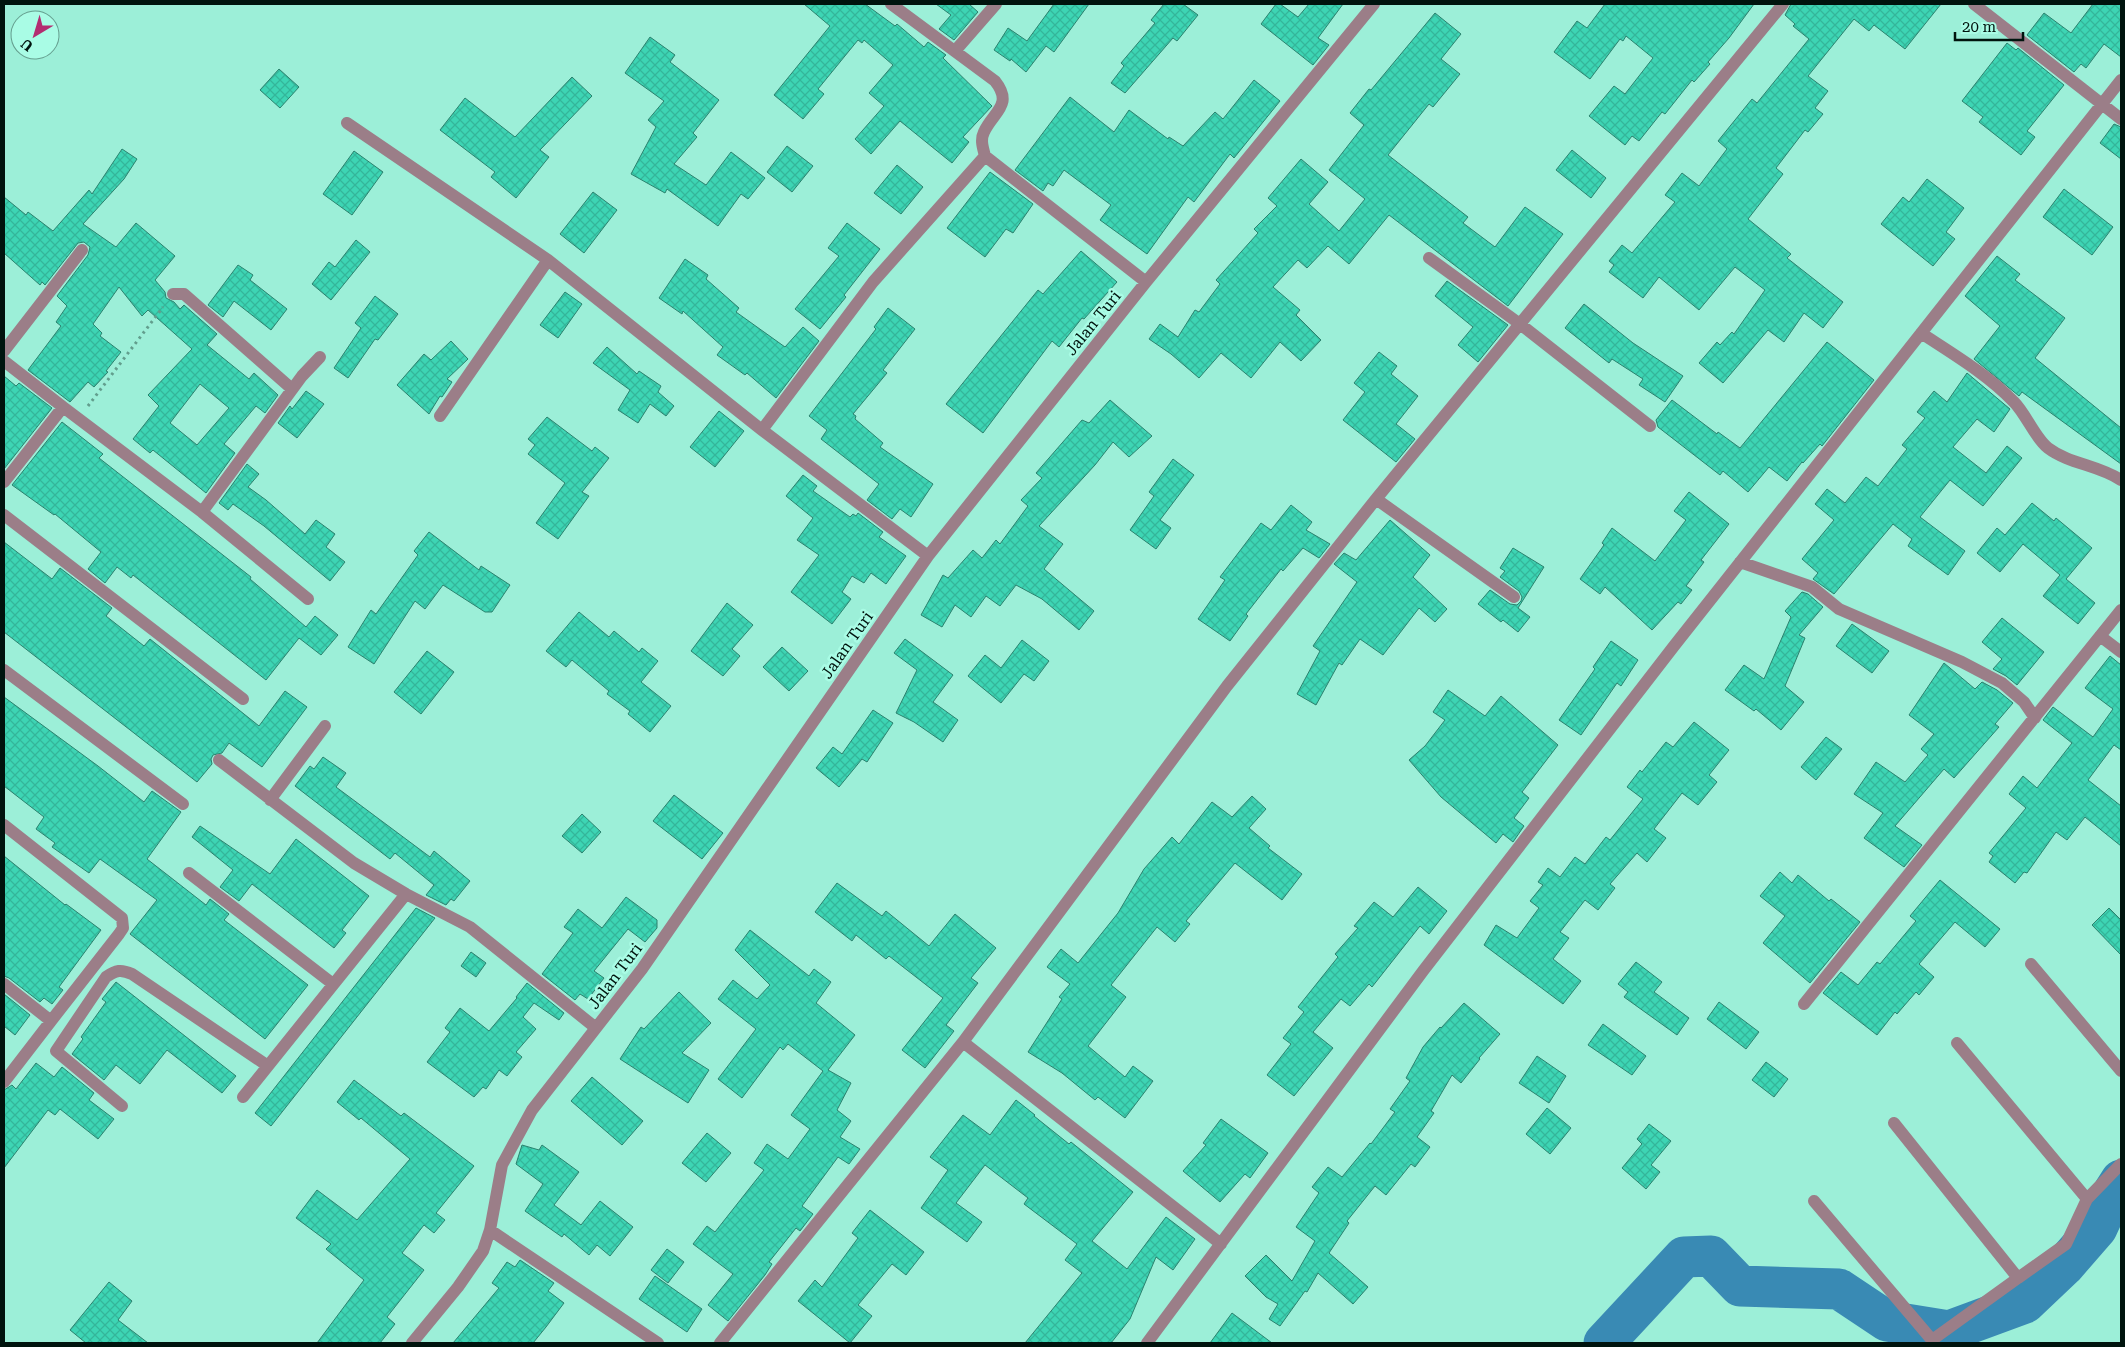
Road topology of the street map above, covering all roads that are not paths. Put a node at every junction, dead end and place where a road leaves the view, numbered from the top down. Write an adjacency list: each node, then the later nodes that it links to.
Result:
1 (890, 4): 6 (street)
2 (996, 4): 6 (street)
3 (1374, 4): 15 (street, Jalan Turi)
4 (1784, 4): 17 (street)
5 (1974, 4): 8 (street)
6 (955, 51): 11 (street)
7 (2121, 80): 8 (street)
8 (2102, 104): 9 (street); 18 (street)
9 (2121, 118)
10 (347, 123): 14 (street)
11 (985, 156): 15 (street); 26 (street)
12 (82, 250): 19 (street)
13 (1429, 258): 17 (street)
14 (548, 260): 24 (street); 26 (street)
15 (1146, 282): 32 (street, Jalan Turi)
16 (173, 294): 22 (street)
17 (1520, 324): 25 (street); 29 (street)
18 (1922, 333): 27 (street); 33 (street)
19 (4, 351)
20 (320, 357): 22 (street)
21 (4, 361): 23 (street)
22 (292, 389): 30 (street)
23 (63, 407): 28 (street); 30 (street)
24 (440, 416)
25 (1650, 426)
26 (762, 430): 32 (street)
27 (2121, 480)
28 (4, 482)
29 (1376, 499): 34 (street); 56 (street)
30 (202, 512): 35 (street)
31 (4, 514): 40 (street)
32 (928, 556): 54 (street, Jalan Turi)
33 (1740, 562): 41 (street); 69 (street)
34 (1514, 597)
35 (308, 599)
36 (2121, 610): 37 (street)
37 (2100, 636): 38 (street); 41 (street)
38 (2121, 652)
39 (4, 670): 45 (street)
40 (243, 699)
41 (2035, 718): 52 (street)
42 (325, 726): 44 (street)
43 (218, 760): 44 (street)
44 (270, 800): 48 (street)
45 (182, 804)
46 (4, 826): 53 (street)
47 (189, 873): 51 (street)
48 (406, 894): 51 (street); 54 (street)
49 (2031, 964): 60 (street)
50 (4, 984): 53 (street)
51 (334, 984): 59 (street)
52 (1804, 1004)
53 (51, 1021): 55 (street)
54 (596, 1028): 68 (street, Jalan Turi)
55 (37, 1040): 58 (street); 61 (street)
56 (963, 1042): 69 (street); 73 (street)
57 (1958, 1043): 66 (street)
58 (56, 1051): 59 (street); 63 (street)
59 (268, 1066): 62 (street)
60 (2121, 1071)
61 (4, 1082)
62 (243, 1097)
63 (122, 1106)
64 (1894, 1123): 70 (street)
65 (2121, 1164): 66 (street)
66 (2087, 1199): 70 (street)
67 (1814, 1201): 70 (street)
68 (490, 1230): 71 (street, Jalan Turi); 72 (street)
69 (1221, 1244): 74 (street)
70 (2018, 1278)
71 (412, 1343)
72 (658, 1343)
73 (720, 1343)
74 (1146, 1343)

